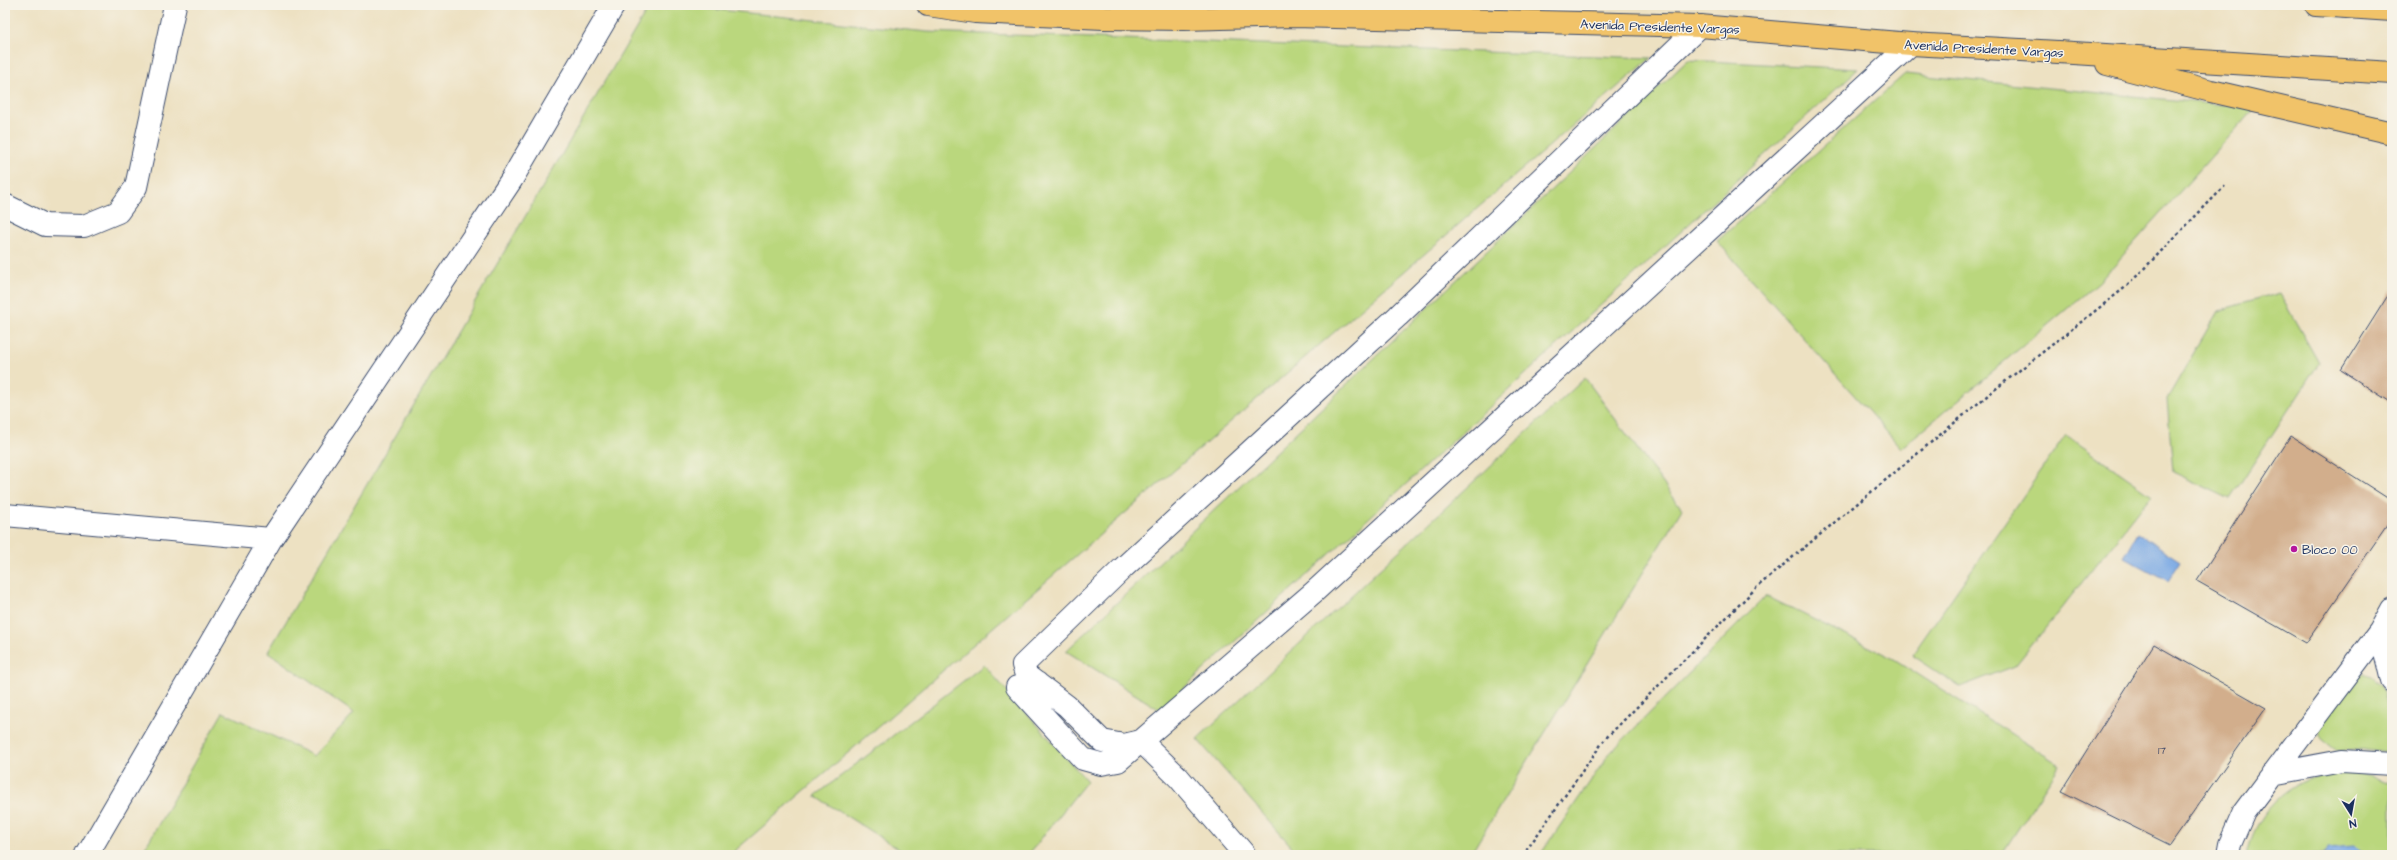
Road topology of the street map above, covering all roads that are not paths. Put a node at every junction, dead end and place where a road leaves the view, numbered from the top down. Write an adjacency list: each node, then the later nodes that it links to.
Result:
1 (175, 5): 14 (street)
2 (614, 5): 16 (street)
3 (928, 5): 7 (main road, Avenida Presidente Vargas)
4 (1035, 5): 7 (main road)
5 (2316, 5): 6 (main road)
6 (2392, 10)
7 (975, 12): 8 (main road, Avenida Presidente Vargas)
8 (1177, 12): 9 (main road, Avenida Presidente Vargas)
9 (1700, 26): 10 (main road, Avenida Presidente Vargas); 20 (street)
10 (1910, 44): 11 (main road, Avenida Presidente Vargas); 20 (street)
11 (2058, 52): 12 (main road, Avenida Presidente Vargas); 13 (main road)
12 (2392, 73)
13 (2392, 133)
14 (5, 205)
15 (5, 515): 16 (street)
16 (271, 539): 23 (street)
17 (2392, 609): 18 (street)
18 (2380, 631): 19 (street); 22 (street)
19 (2392, 681)
20 (1141, 741): 24 (street)
21 (2392, 764): 22 (street)
22 (2272, 774): 25 (street)
23 (87, 855)
24 (1245, 855)
25 (2228, 855)

